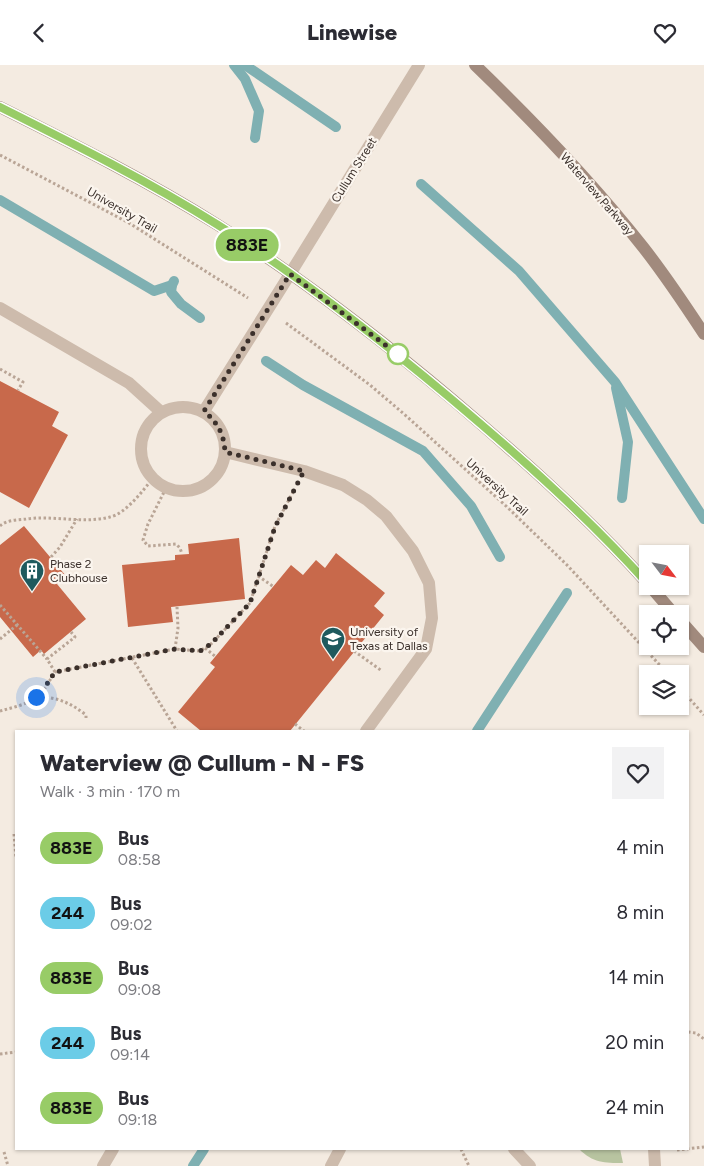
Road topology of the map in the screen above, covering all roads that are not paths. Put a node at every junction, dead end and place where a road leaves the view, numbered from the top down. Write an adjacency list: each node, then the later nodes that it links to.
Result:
1 (419, 65): 4 (street, Cullum Street)
2 (476, 65): 6 (main road, Waterview Parkway)
3 (0, 107): 4 (main road)
4 (290, 274): 7 (street, Cullum Street); 10 (main road)
5 (0, 308): 8 (street)
6 (704, 334)
7 (204, 411): 8 (street); 9 (street)
8 (161, 412): 9 (street)
9 (225, 452): 15 (street)
10 (639, 575)
11 (657, 595): 12 (main road)
12 (666, 605)
13 (689, 630): 14 (main road)
14 (704, 647)
15 (367, 730)
16 (112, 1150): 20 (street)
17 (339, 1150): 21 (street)
18 (515, 1150): 22 (street)
19 (654, 1150): 23 (street)
20 (103, 1166)
21 (331, 1166)
22 (530, 1166)
23 (655, 1166)

